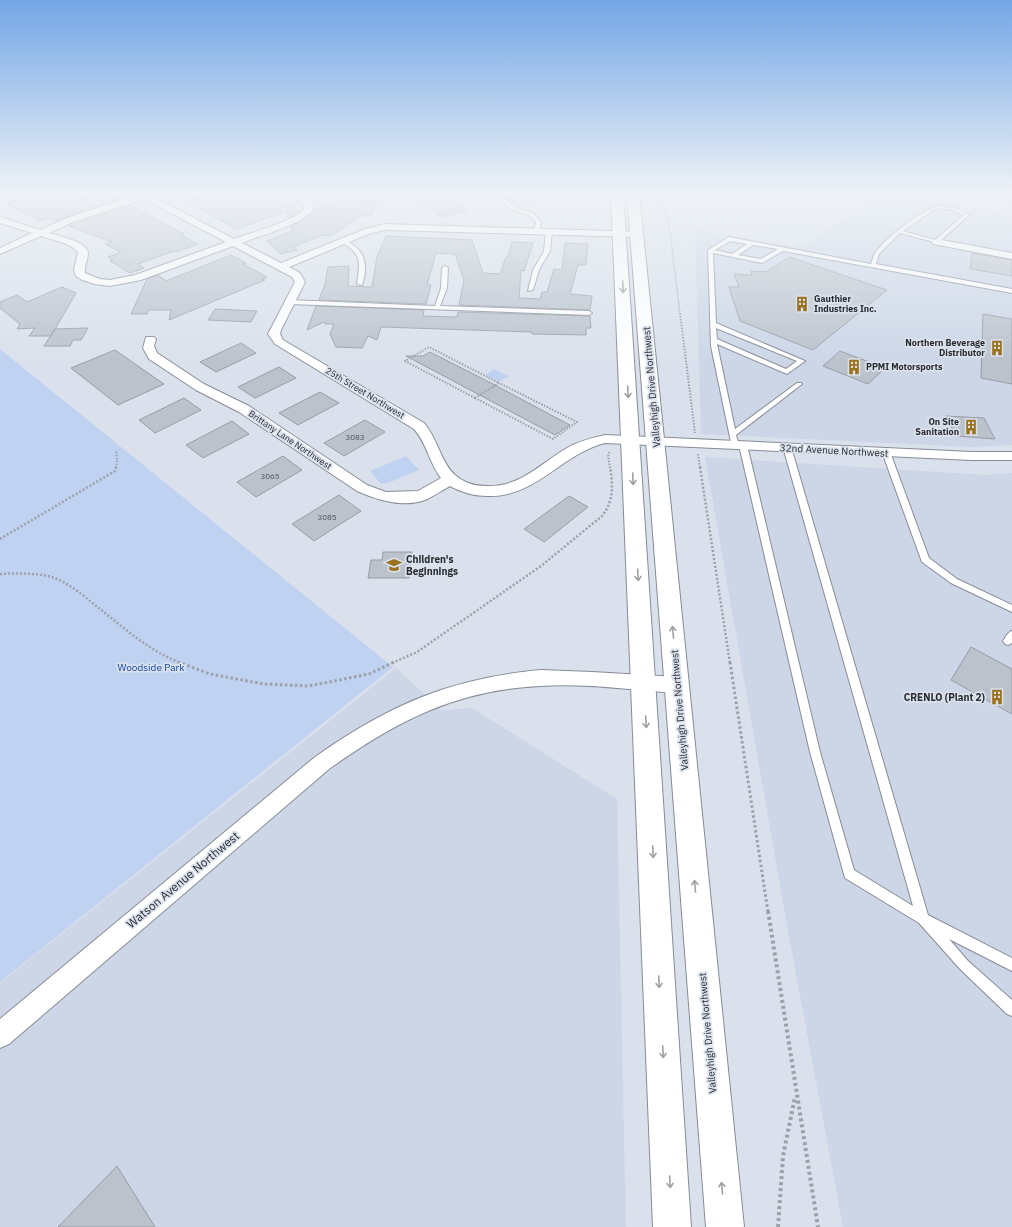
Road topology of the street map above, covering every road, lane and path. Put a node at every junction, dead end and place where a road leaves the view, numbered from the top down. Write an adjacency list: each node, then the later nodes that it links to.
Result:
1 (82, 250): 2 (street)
2 (211, 250)
3 (249, 250): 19 (street, 25th Street Northwest)
4 (321, 250): 19 (street)
5 (358, 250): 21 (lane)
6 (547, 250): 22 (lane)
7 (620, 250): 35 (main road, Valleyhigh Drive Northwest, one-way to 35)
8 (638, 250): 33 (main road, Valleyhigh Drive Northwest)
9 (672, 250): 36 (path)
10 (741, 250): 16 (lane)
11 (780, 250): 16 (lane)
12 (789, 250): 18 (lane)
13 (881, 250): 18 (lane)
14 (981, 250): 17 (street)
15 (710, 251): 16 (lane); 27 (lane)
16 (732, 256)
17 (1012, 256)
18 (873, 266): 23 (lane)
19 (281, 267): 24 (street, 25th Street Northwest)
20 (445, 268): 25 (lane)
21 (360, 284)
22 (530, 290)
23 (1012, 291)
24 (289, 302): 25 (lane); 41 (street, 25th Street Northwest)
25 (437, 307): 26 (lane)
26 (589, 313)
27 (713, 324): 29 (lane); 29 (lane)
28 (150, 339): 41 (street, Brittany Lane Northwest)
29 (714, 340): 34 (lane)
30 (499, 383): 32 (path); 32 (path); 32 (path)
31 (799, 384): 34 (lane)
32 (474, 398)
33 (655, 441): 35 (street); 36 (street, 32nd Avenue Northwest); 46 (main road, Valleyhigh Drive Northwest, one-way to 33)
34 (737, 441): 36 (street, 32nd Avenue Northwest); 37 (street, 32nd Avenue Northwest); 47 (lane)
35 (622, 444): 41 (street); 43 (path); 45 (main road, Valleyhigh Drive Northwest, one-way to 45)
36 (697, 444): 51 (path)
37 (787, 447): 39 (street, 32nd Avenue Northwest); 47 (lane)
38 (116, 450): 42 (path)
39 (886, 452): 40 (street, 32nd Avenue Northwest); 44 (lane)
40 (1012, 456)
41 (450, 479)
42 (0, 539)
43 (0, 574)
44 (1012, 609)
45 (644, 683): 46 (street, Watson Avenue Northwest); 50 (street, Watson Avenue Northwest); 52 (main road, Valleyhigh Drive Northwest, one-way to 52)
46 (677, 685): 53 (main road, Valleyhigh Drive Northwest, one-way to 46)
47 (923, 919): 48 (lane); 49 (lane)
48 (1012, 965)
49 (1012, 1009)
50 (0, 1035)
51 (796, 1094): 54 (path); 55 (path)
52 (672, 1227)
53 (725, 1227)
54 (778, 1227)
55 (818, 1227)

